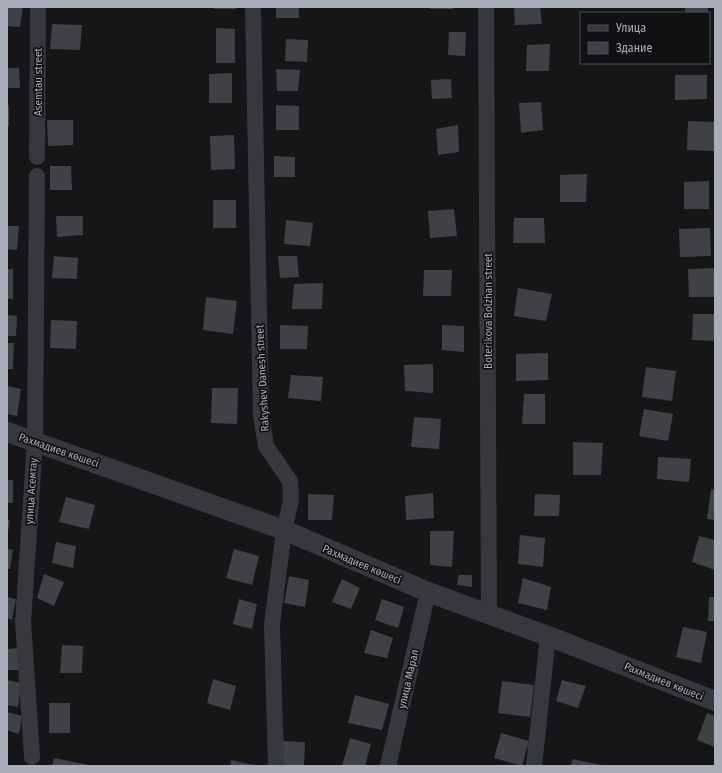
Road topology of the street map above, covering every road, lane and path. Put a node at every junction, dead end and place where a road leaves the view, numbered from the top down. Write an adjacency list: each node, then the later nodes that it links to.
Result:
1 (38, 7): 4 (street, Asemtau street)
2 (253, 7): 8 (street, Rakyshev Danesh street)
3 (486, 7): 10 (street, Boterikova Bolzhan street)
4 (37, 157)
5 (37, 176): 7 (street, улица Асемтау)
6 (7, 432): 7 (street, Рахмадиев көшесі)
7 (35, 441): 8 (street, Рахмадиев көшесі); 13 (street, улица Асемтау)
8 (284, 530): 9 (street, Рахмадиев көшесі); 14 (street, Rakyshev Danesh street)
9 (428, 592): 10 (street, Рахмадиев көшесі); 15 (street, улица Марал)
10 (489, 615): 11 (street, Рахмадиев көшесі)
11 (548, 636): 12 (street, Рахмадиев көшесі); 16 (street)
12 (715, 702)
13 (32, 757)
14 (276, 764)
15 (388, 766)
16 (534, 766)

